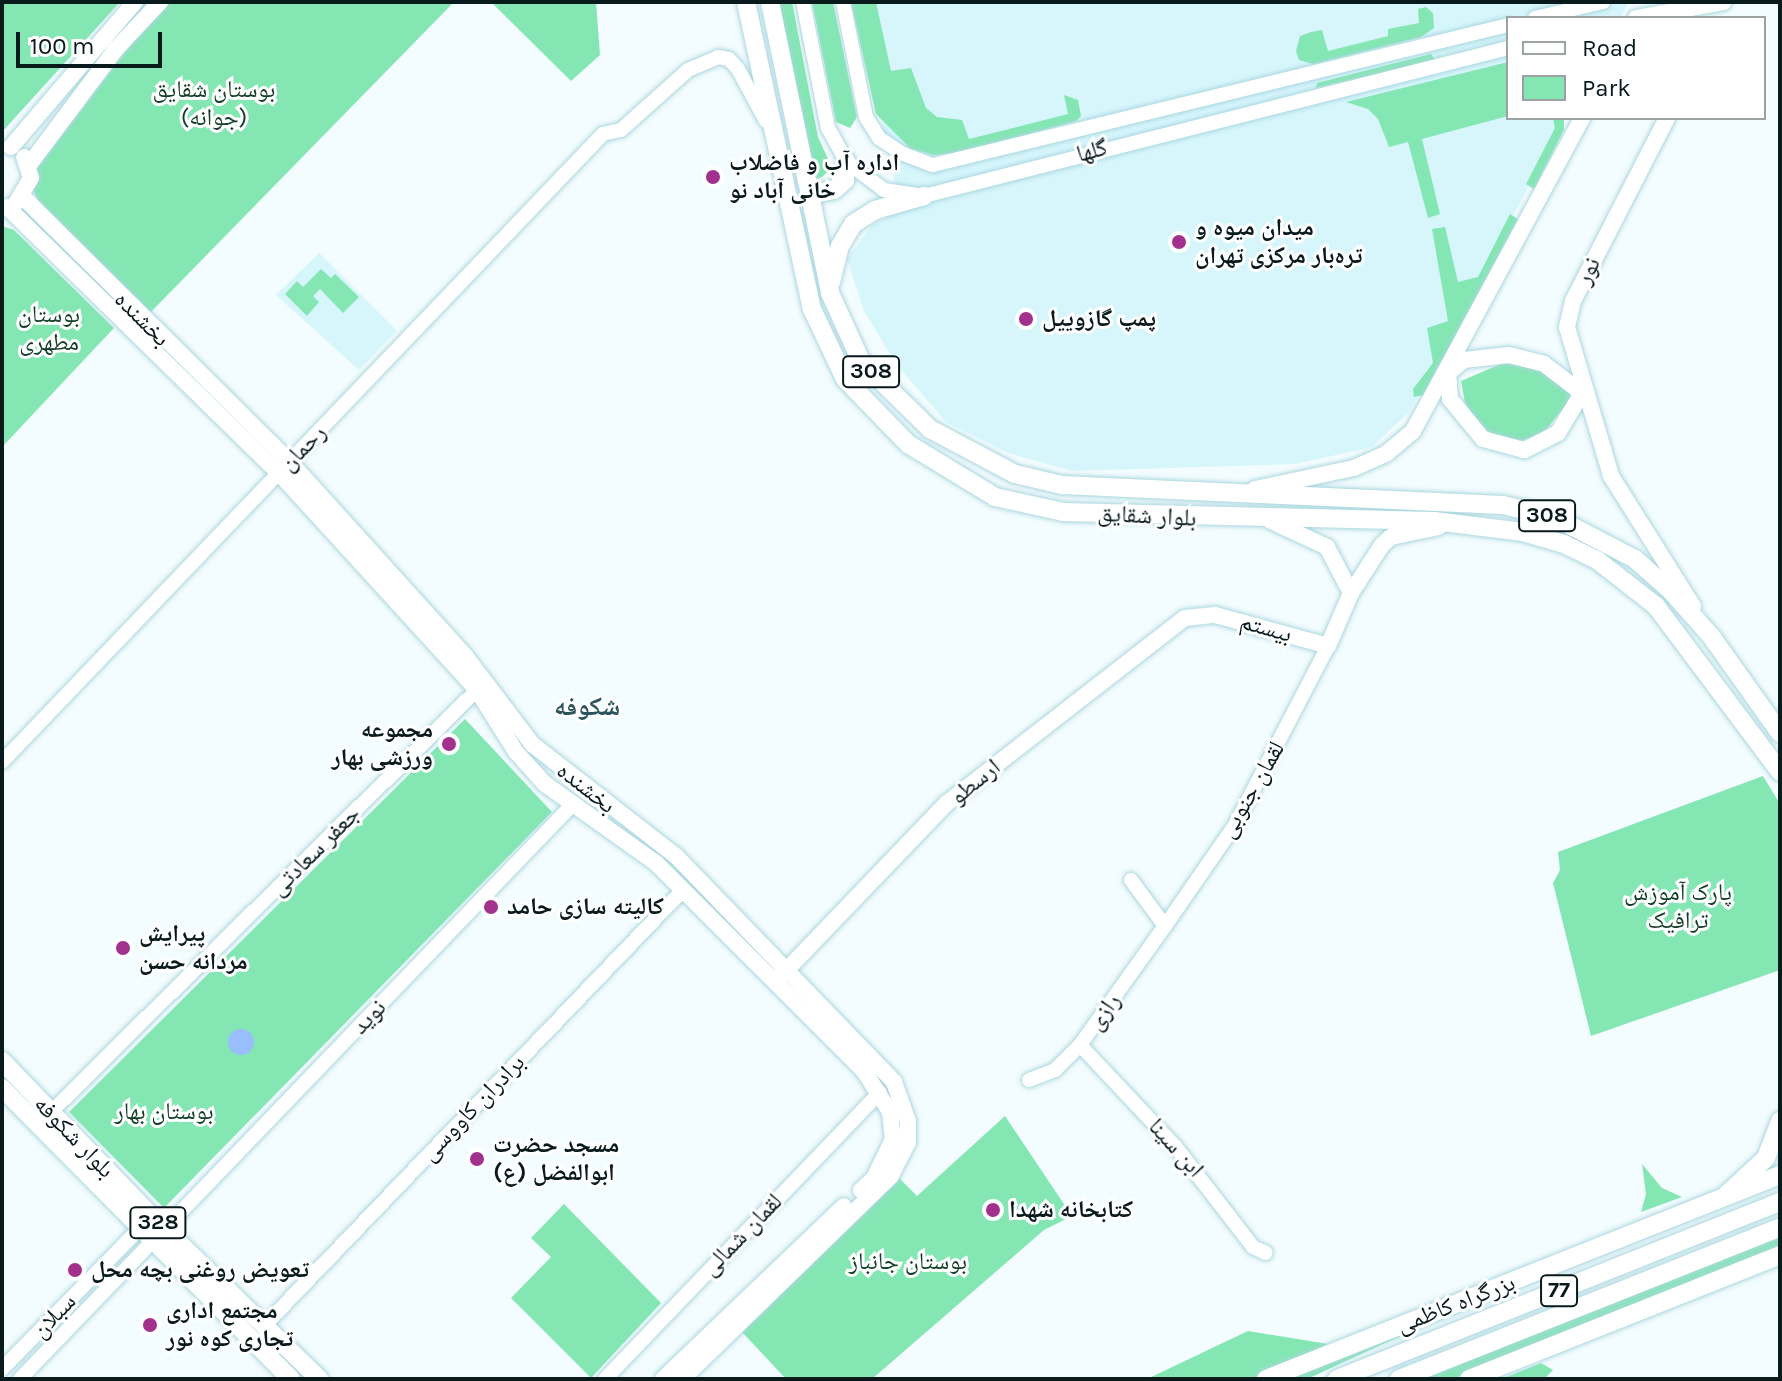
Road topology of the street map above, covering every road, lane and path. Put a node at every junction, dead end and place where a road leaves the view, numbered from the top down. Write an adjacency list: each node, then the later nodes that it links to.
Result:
1 (135, 2): 23 (main road)
2 (160, 2): 26 (main road)
3 (746, 2): 22 (main road, بلوار شقایق)
4 (770, 2): 27 (main road, بلوار شقایق / 308)
5 (803, 2): 25 (street, گلها)
6 (843, 2): 19 (street, گلها)
7 (1603, 2): 9 (street)
8 (1725, 2): 10 (main road)
9 (1544, 16)
10 (1646, 16)
11 (1506, 25): 13 (street, گلها)
12 (1506, 48): 14 (street, گلها)
13 (1282, 80): 14 (street); 15 (street, گلها)
14 (1287, 102): 20 (street, گلها)
15 (1186, 104): 19 (street, گلها); 20 (street)
16 (1573, 120): 21 (main road)
17 (1581, 120): 21 (main road)
18 (1666, 120): 33 (main road, نور)
19 (1106, 124): 24 (street)
20 (1191, 126): 24 (street, گلها)
21 (1572, 136): 32 (main road)
22 (775, 143): 34 (street, رحمان); 36 (main road, بلوار شقایق)
23 (7, 146): 26 (main road)
24 (1112, 146): 28 (street, گلها)
25 (846, 161): 27 (main road); 28 (street, گلها)
26 (29, 165): 29 (main road)
27 (807, 182): 31 (main road, بلوار شقایق / 308)
28 (924, 196): 31 (main road)
29 (23, 197): 30 (main road); 34 (main road, بخشنده)
30 (4, 208): 34 (main road, بخشنده)
31 (830, 293): 35 (main road, بلوار شقایق / 308)
32 (1445, 378): 33 (main road); 33 (main road); 35 (main road)
33 (1582, 393): 40 (main road, نور)
34 (284, 467): 42 (main road, بخشنده); 44 (street, رحمان); 50 (main road, بخشنده)
35 (1222, 494): 40 (main road, بلوار شقایق / 308)
36 (1267, 519): 37 (main road, بلوار شقایق); 38 (main road)
37 (1461, 523): 38 (main road, لقمان جنوبی); 45 (main road, بلوار شقایق / 308)
38 (1351, 593): 41 (main road, لقمان جنوبی)
39 (1203, 613): 41 (main road, بیستم); 50 (main road, ارسطو)
40 (1711, 636): 43 (main road, بلوار شقایق / 308)
41 (1328, 646): 49 (street, لقمان جنوبی)
42 (477, 690): 46 (main road, بخشنده); 57 (street, جعفر سعادتی)
43 (1780, 733)
44 (2, 762)
45 (1780, 772)
46 (573, 804): 48 (main road, بخشنده); 63 (street, نوید)
47 (1131, 880): 49 (street)
48 (682, 891): 51 (main road, بخشنده); 67 (street, برادران کاووسی)
49 (1165, 926): 52 (street, رازی)
50 (787, 971): 51 (main road, ارسطو); 75 (main road, بخشنده)
51 (773, 983): 56 (main road, بخشنده)
52 (1080, 1045): 54 (street, رازی); 64 (street, ابن سینا)
53 (2, 1061): 57 (main road, بلوار شکوفه / 328)
54 (1029, 1080)
55 (2, 1088): 63 (main road, بلوار شکوفه / 328)
56 (880, 1092): 73 (street, لقمان شمالی); 74 (main road, بخشنده)
57 (50, 1113): 63 (main road, بلوار شکوفه / 328)
58 (1780, 1121): 60 (main road)
59 (1780, 1175): 60 (main road, بزرگراه کاظمی)
60 (1722, 1198): 66 (main road, بزرگراه کاظمی)
61 (1780, 1202): 69 (main road, بزرگراه کاظمی / 77)
62 (1780, 1227): 77 (main road, بزرگراه کاظمی / 77)
63 (152, 1230): 67 (main road, بلوار شکوفه / 328); 68 (street, سبلان); 70 (street, سبلان); 71 (main road, بلوار شکوفه / 328)
64 (1266, 1253)
65 (1778, 1256): 78 (main road)
66 (1540, 1272): 69 (main road); 76 (main road, بزرگراه کاظمی)
67 (264, 1326): 72 (main road, بلوار شکوفه / 328)
68 (2, 1369)
69 (1341, 1378)
70 (20, 1379)
71 (291, 1379)
72 (319, 1379)
73 (605, 1379)
74 (663, 1379)
75 (682, 1379)
76 (1266, 1379)
77 (1399, 1379)
78 (1469, 1379)

